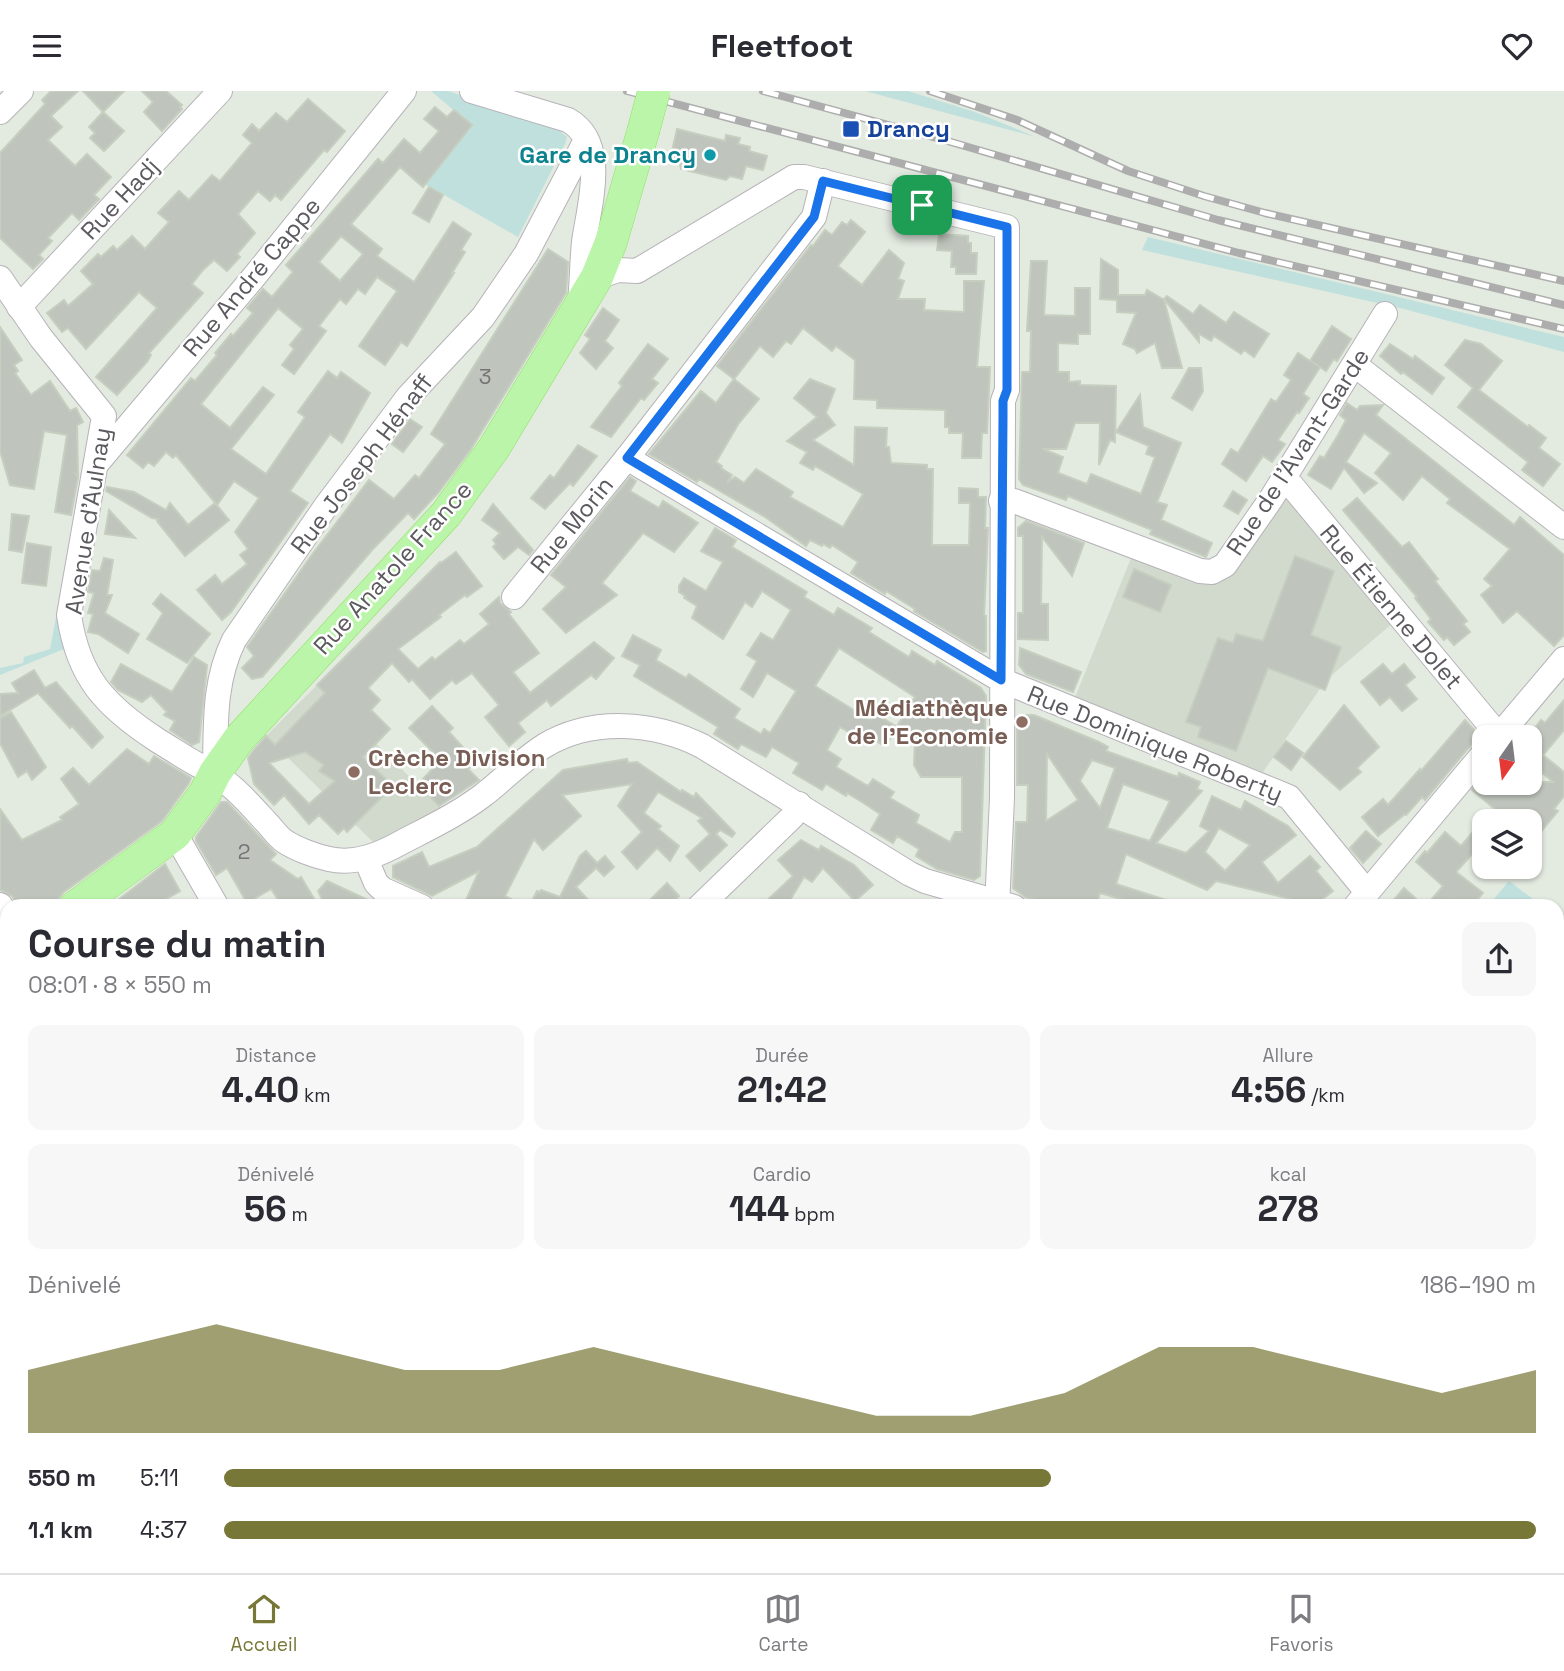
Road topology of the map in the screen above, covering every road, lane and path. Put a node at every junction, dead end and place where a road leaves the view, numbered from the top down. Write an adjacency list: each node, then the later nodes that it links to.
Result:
1 (21, 91): 6 (street)
2 (220, 91): 12 (street, Rue Hadj)
3 (404, 91): 16 (street, Rue André Cappe)
4 (472, 91): 7 (street)
5 (654, 91): 9 (main road, Rue Anatole France, bridge)
6 (0, 112)
7 (586, 140): 11 (street); 26 (street, Rue Joseph Hénaff)
8 (823, 181): 9 (street); 15 (street, Rue Morin); 18 (street)
9 (597, 277): 11 (main road, Rue Anatole France)
10 (0, 278): 12 (street, Avenue d'Aulnay)
11 (580, 306): 26 (main road, Rue Anatole France)
12 (19, 307): 16 (street, Avenue d'Aulnay)
13 (1385, 314): 14 (street, Rue de l'Avant-Garde)
14 (1355, 365): 17 (street, Rue de l'Avant-Garde); 19 (street)
15 (627, 458): 20 (street, Rue Morin); 22 (street, Rue Dominique Roberty)
16 (98, 462): 26 (street, Avenue d'Aulnay)
17 (1283, 479): 18 (street, Rue de l'Avant-Garde); 23 (street, Rue Étienne Dolet)
18 (1001, 501): 22 (street)
19 (1564, 527)
20 (514, 597)
21 (1564, 659): 24 (street)
22 (1001, 680): 35 (street); 36 (street, Rue Dominique Roberty)
23 (1489, 725)
24 (1507, 725)
25 (1472, 767): 36 (street)
26 (215, 773): 28 (main road, Rue Anatole France); 29 (street, Avenue d'Aulnay)
27 (799, 804): 29 (street); 33 (street); 34 (street)
28 (175, 834): 30 (main road, Rue Anatole France); 31 (street)
29 (366, 859): 32 (street)
30 (85, 899)
31 (212, 899)
32 (405, 899)
33 (707, 899)
34 (984, 899)
35 (1003, 899)
36 (1361, 899)

